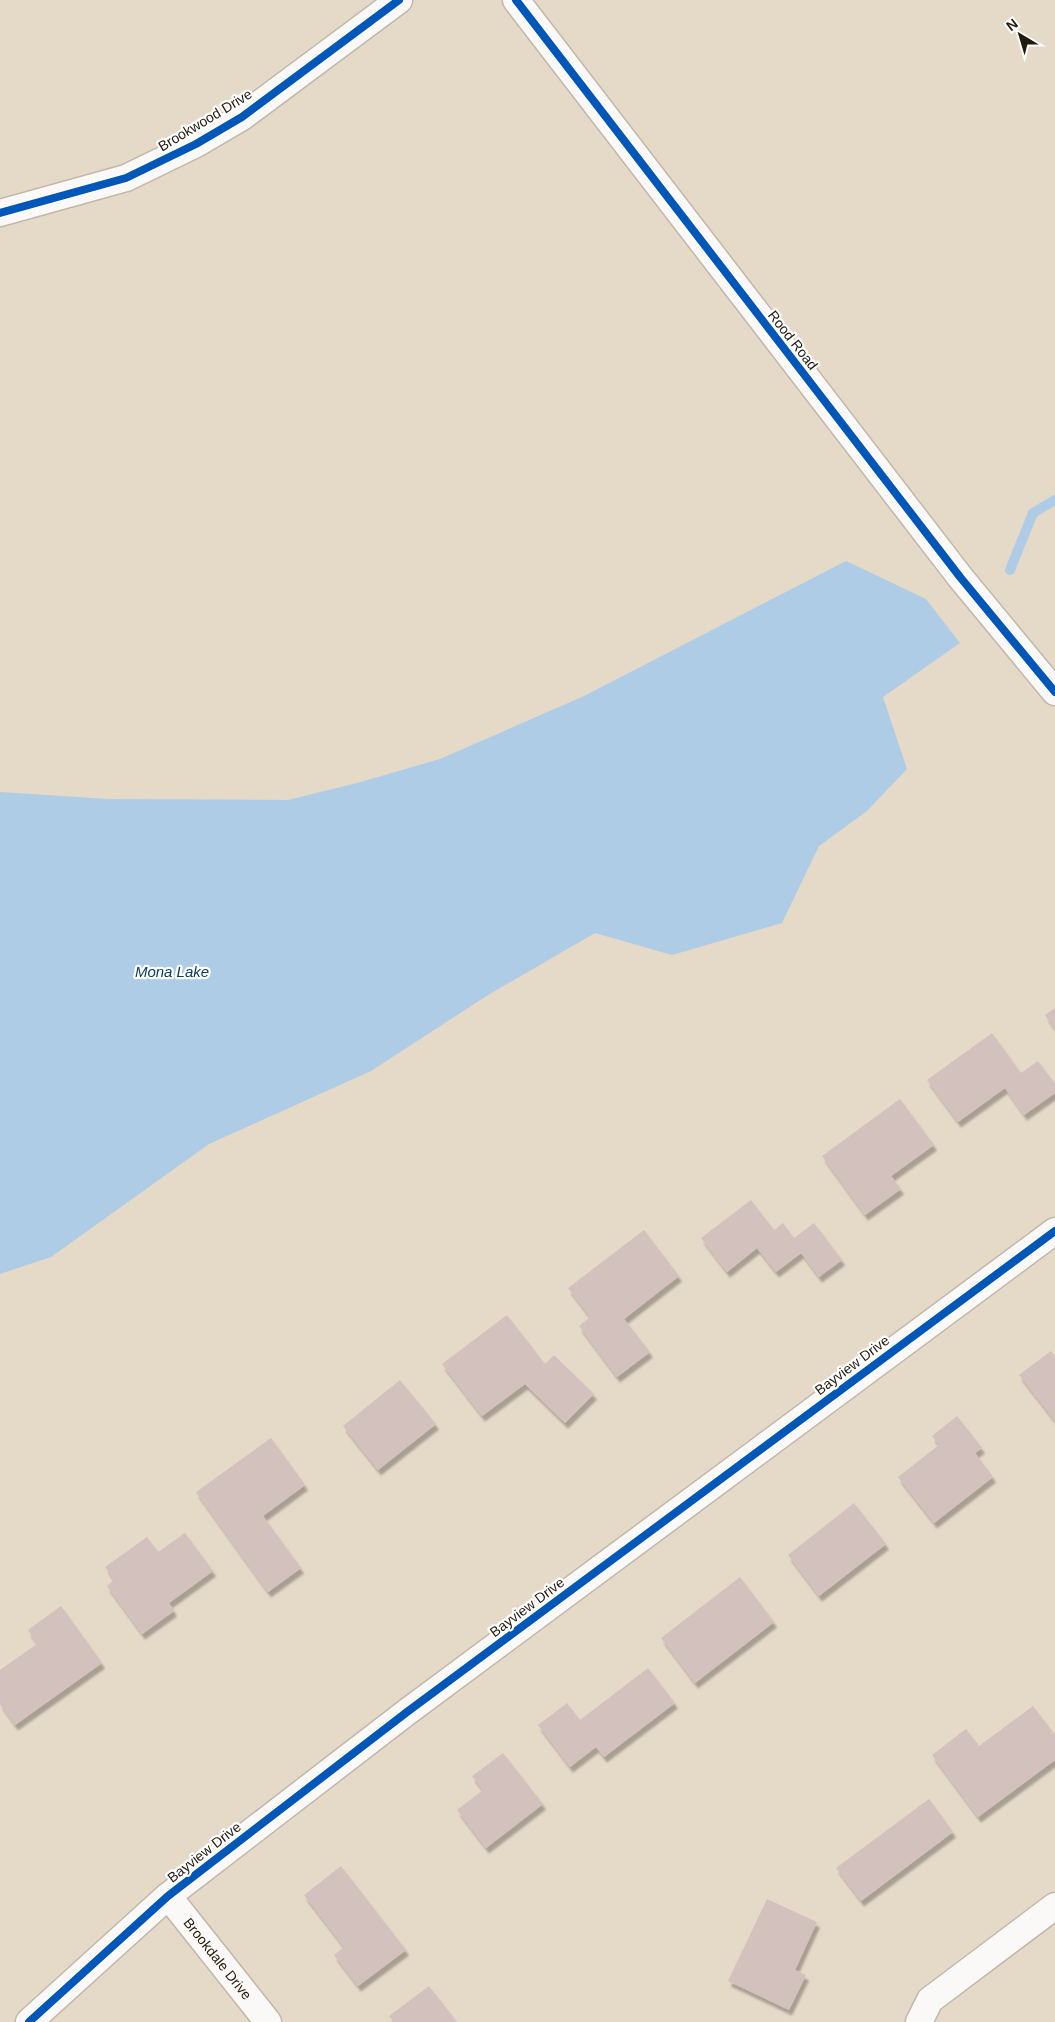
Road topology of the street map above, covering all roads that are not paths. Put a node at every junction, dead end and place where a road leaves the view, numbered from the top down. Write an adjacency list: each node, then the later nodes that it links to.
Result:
1 (399, 0): 3 (street, Brookwood Drive)
2 (516, 0): 4 (street, Rood Road)
3 (0, 213)
4 (1055, 692)
5 (1055, 1231): 6 (street, Bayview Drive)
6 (168, 1896): 8 (street, Bayview Drive); 9 (street, Brookdale Drive)
7 (1055, 1906): 10 (street)
8 (29, 2022)
9 (268, 2022)
10 (919, 2022)

